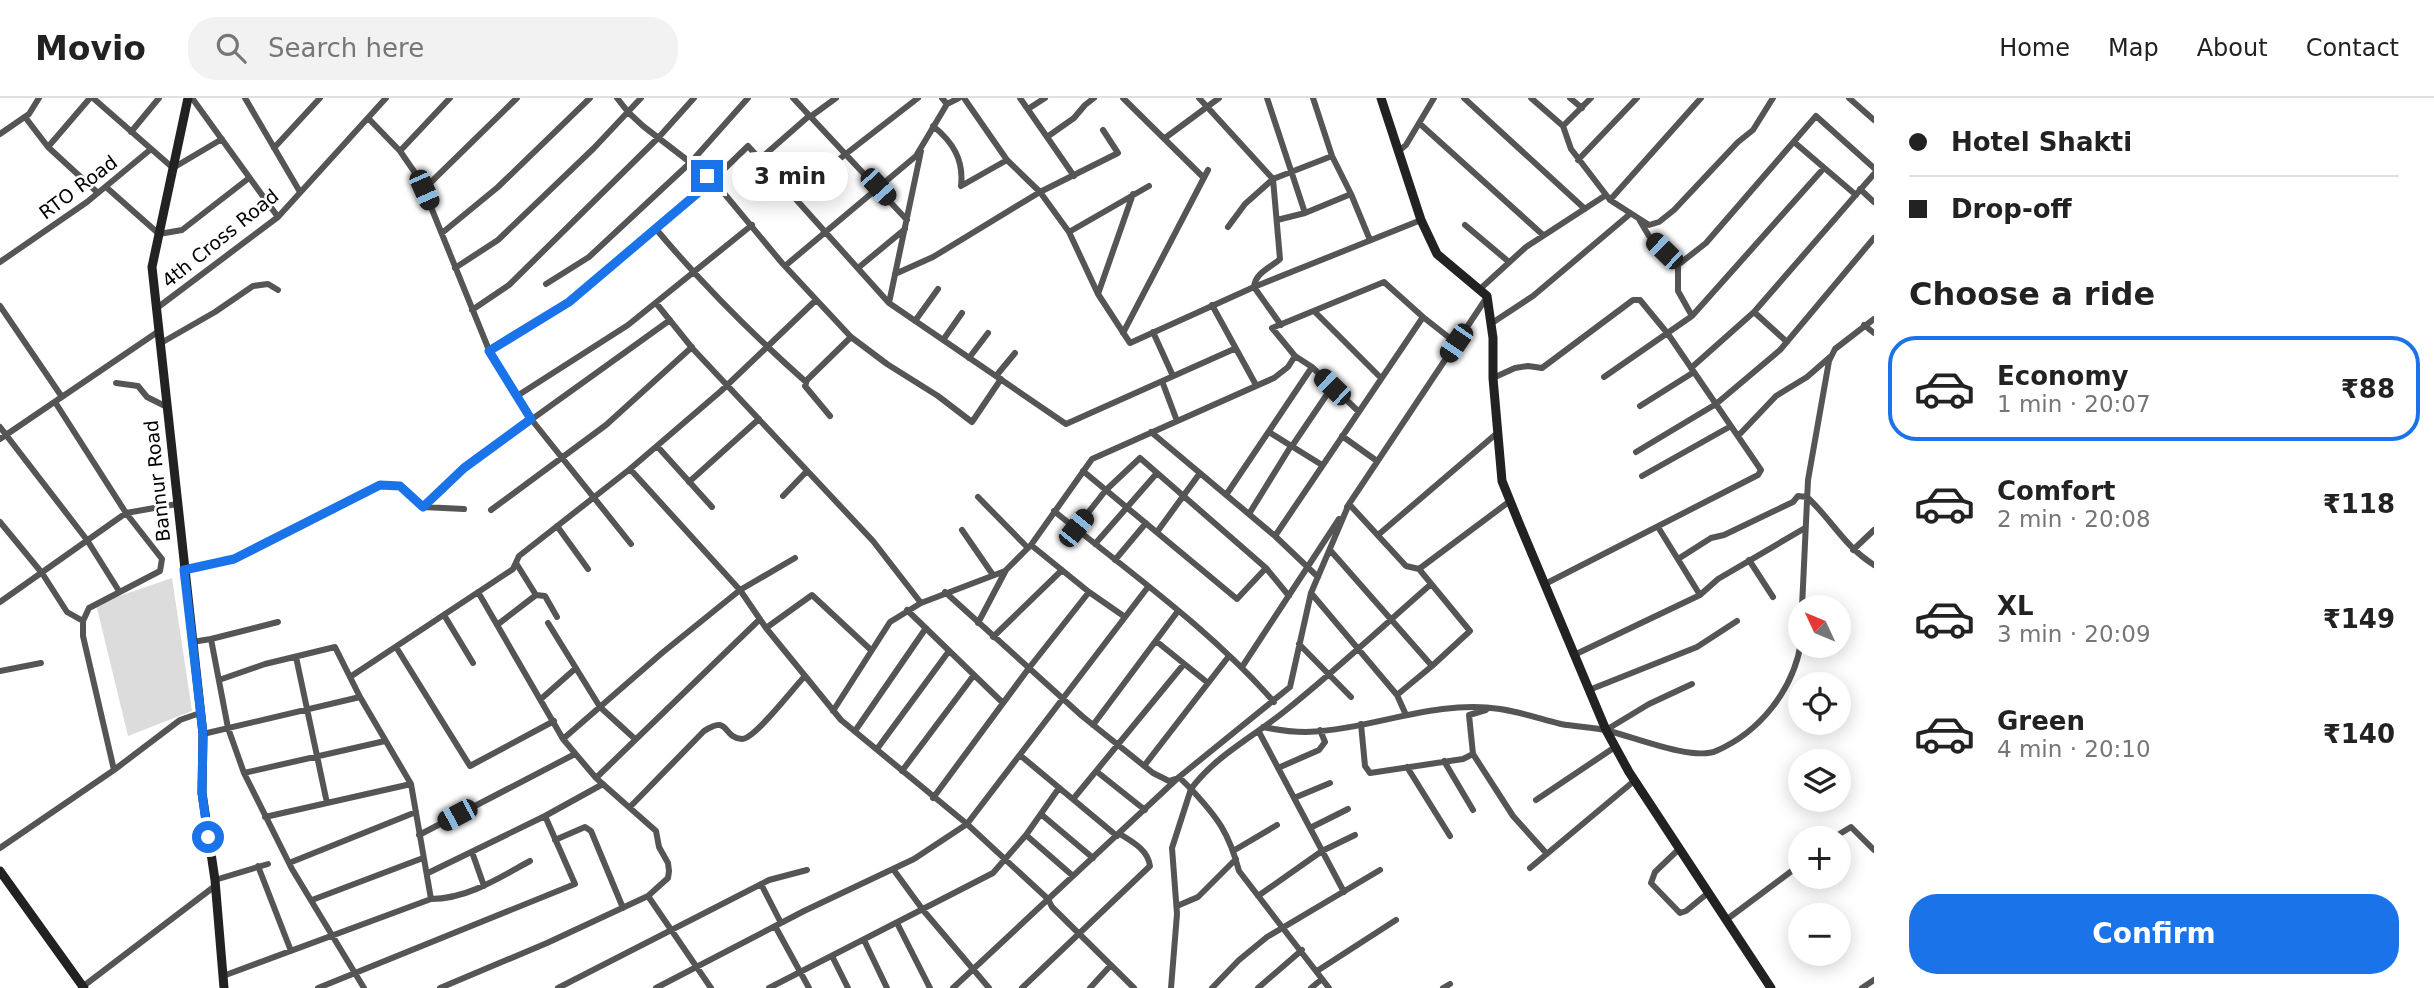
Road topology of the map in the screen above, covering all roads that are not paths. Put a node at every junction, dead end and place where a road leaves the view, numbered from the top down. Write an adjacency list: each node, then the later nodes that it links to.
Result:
1 (39, 98): 43 (street)
2 (92, 98): 50 (street); 58 (street)
3 (159, 98): 50 (street)
4 (190, 98): 55 (street); 69 (street, Bannur Road)
5 (320, 98): 59 (street)
6 (386, 98): 44 (street, 4th Cross Road)
7 (450, 98): 62 (street)
8 (517, 98): 83 (street)
9 (590, 98): 108 (street)
10 (617, 98): 41 (street)
11 (641, 98): 41 (street)
12 (694, 98): 52 (street)
13 (748, 98): 68 (street)
14 (794, 98): 42 (street)
15 (836, 98): 42 (street)
16 (918, 98): 63 (street)
17 (961, 98): 37 (street); 66 (street)
18 (1020, 98): 40 (street)
19 (1045, 98): 40 (street)
20 (1094, 98): 53 (street)
21 (1123, 98): 54 (street)
22 (1199, 98): 38 (street)
23 (1219, 98): 38 (street)
24 (1267, 98): 73 (street)
25 (1313, 98): 64 (street)
26 (1381, 98): 61 (street)
27 (1434, 98): 46 (street)
28 (1464, 98): 93 (street)
29 (1531, 98): 48 (street)
30 (1570, 98): 39 (street)
31 (1591, 98): 39 (street)
32 (1637, 98): 67 (street)
33 (1701, 98): 91 (street)
34 (1773, 98): 100 (street)
35 (1849, 98): 45 (street)
36 (248, 99): 59 (street)
37 (944, 101): 47 (street)
38 (1207, 106): 54 (street); 78 (street)
39 (1582, 108): 48 (street)
40 (1028, 109): 53 (street)
41 (628, 112): 52 (street); 117 (street)
42 (810, 116): 63 (street); 65 (street)
43 (25, 117): 51 (street); 58 (street)
44 (368, 118): 62 (street); 85 (street, 4th Cross Road)
45 (1874, 120)
46 (1419, 123): 61 (street); 110 (street)
47 (933, 126): 57 (street); 66 (street)
48 (1563, 126): 67 (street)
49 (1102, 130): 75 (street)
50 (131, 132): 60 (street)
51 (0, 134)
52 (659, 137): 68 (street); 133 (street)
53 (1047, 137): 75 (street)
54 (1165, 138): 77 (street)
55 (222, 139): 69 (street); 76 (street)
56 (1794, 142): 70 (street); 71 (street); 115 (street)
57 (922, 145): 82 (street); 97 (street)
58 (48, 147): 84 (street)
59 (274, 148): 85 (street)
60 (151, 149): 69 (street); 81 (street, RTO Road)
61 (1400, 150): 99 (street)
62 (400, 151): 83 (street)
63 (845, 154): 82 (street); 90 (street)
64 (1332, 156): 73 (street); 89 (street)
65 (760, 159): 79 (street); 90 (street)
66 (1007, 160): 86 (street)
67 (1578, 160): 91 (street)
68 (691, 162): 79 (street); 121 (street)
69 (173, 167): 109 (street, Bannur Road)
70 (1824, 167): 87 (street); 137 (street)
71 (1874, 168)
72 (1208, 170): 77 (street)
73 (1291, 171): 78 (street); 94 (street)
74 (1874, 174): 87 (street)
75 (1074, 176): 86 (street)
76 (250, 177): 96 (street); 109 (street)
77 (1204, 178): 148 (street)
78 (1273, 179): 98 (street); 103 (street)
79 (713, 180): 101 (street); 104 (street)
80 (1149, 186): 88 (street)
81 (106, 187): 84 (street, RTO Road); 109 (street)
82 (878, 187): 97 (street); 106 (street)
83 (425, 189): 108 (street)
84 (98, 192): 113 (street, RTO Road)
85 (300, 192): 96 (street, 4th Cross Road)
86 (1040, 192): 107 (street); 120 (street)
87 (1858, 192): 92 (street); 135 (street)
88 (1133, 194): 107 (street); 126 (street)
89 (1351, 194): 94 (street); 112 (street)
90 (793, 195): 106 (street)
91 (1608, 198): 93 (street); 95 (street)
92 (1874, 202)
93 (1585, 209): 110 (street)
94 (1305, 213): 98 (street)
95 (1630, 214): 100 (street); 142 (street)
96 (278, 217): 132 (street, 4th Cross Road)
97 (907, 220): 105 (street)
98 (1277, 220): 122 (street)
99 (1421, 220): 112 (street); 125 (street)
100 (1639, 220): 115 (street)
101 (752, 225): 116 (street); 119 (street)
102 (1465, 225): 114 (street)
103 (1228, 227)
104 (656, 229): 119 (street); 159 (street)
105 (905, 229): 118 (street); 120 (street)
106 (826, 232): 116 (street); 118 (street)
107 (1069, 232): 126 (street)
108 (442, 233): 117 (street)
109 (159, 234): 132 (street, Bannur Road)
110 (1543, 235): 114 (street)
111 (1874, 238): 153 (street)
112 (1370, 240): 122 (street)
113 (0, 262)
114 (1509, 262): 125 (street)
115 (1678, 265): 137 (street)
116 (785, 266): 127 (street)
117 (455, 268): 133 (street)
118 (858, 268): 129 (street)
119 (693, 273): 128 (street); 157 (street)
120 (895, 274): 129 (street)
121 (546, 285)
122 (1254, 286): 130 (street); 143 (street)
123 (938, 289): 141 (street)
124 (278, 290): 154 (street)
125 (1484, 293): 142 (street); 155 (street)
126 (1098, 294): 148 (street)
127 (816, 300): 151 (street); 157 (street)
128 (656, 303): 140 (street); 177 (street)
129 (890, 303): 141 (street)
130 (1212, 305): 146 (street); 158 (street)
131 (0, 306): 178 (street)
132 (157, 308): 145 (street, Bannur Road)
133 (472, 310): 159 (street)
134 (1314, 311): 138 (street); 143 (street); 169 (street)
135 (1754, 312): 153 (street); 165 (street)
136 (962, 313): 152 (street)
137 (1692, 316): 150 (street)
138 (1423, 317): 155 (street); 169 (street)
139 (1874, 319): 144 (street)
140 (670, 320): 156 (street); 185 (street)
141 (915, 321): 152 (street)
142 (1492, 323): 170 (street)
143 (1281, 325): 161 (street)
144 (1864, 325): 149 (street); 162 (street)
145 (159, 331): 154 (street, Bannur Road); 178 (street)
146 (1153, 332): 148 (street); 166 (street)
147 (988, 333): 163 (street)
148 (1124, 333)
149 (1874, 333)
150 (1668, 334): 165 (street); 167 (street); 170 (street)
151 (851, 337): 168 (street); 172 (street)
152 (943, 340): 163 (street)
153 (1787, 341): 180 (street)
154 (160, 343): 182 (street, Bannur Road)
155 (1456, 343): 200 (street)
156 (692, 347): 174 (street); 199 (street)
157 (767, 347): 172 (street); 174 (street)
158 (1234, 348): 166 (street); 175 (street)
159 (489, 351): 177 (street)
160 (1015, 353): 168 (street)
161 (1295, 356): 164 (street); 175 (street)
162 (1832, 356): 194 (street); 214 (street)
163 (969, 358): 168 (street)
164 (1312, 367): 176 (street); 191 (street)
165 (1693, 370): 180 (street); 181 (street)
166 (1172, 376): 171 (street)
167 (1604, 377)
168 (999, 378): 171 (street)
169 (1381, 378): 183 (street)
170 (1493, 378): 192 (street)
171 (1162, 381): 187 (street)
172 (806, 382): 184 (street)
173 (116, 383): 182 (street)
174 (727, 385): 186 (street); 196 (street)
175 (1256, 385): 187 (street)
176 (1332, 387): 183 (street); 197 (street)
177 (517, 396): 185 (street)
178 (62, 397): 179 (street)
179 (55, 402): 195 (street); 225 (street)
180 (1716, 404): 188 (street); 198 (street)
181 (1640, 406)
182 (167, 407): 217 (street, Bannur Road)
183 (1358, 411): 193 (street)
184 (830, 416)
185 (531, 419): 199 (street); 219 (street)
186 (759, 419): 203 (street); 208 (street)
187 (1177, 421): 190 (street)
188 (1731, 426): 194 (street); 207 (street)
189 (0, 427): 195 (street)
190 (1151, 432): 204 (street); 206 (street)
191 (1269, 432): 197 (street); 210 (street)
192 (1496, 434): 216 (street); 237 (street)
193 (1342, 436): 200 (street); 201 (street)
194 (1738, 436): 230 (street)
195 (3, 437): 238 (street)
196 (657, 446): 202 (street); 208 (street)
197 (1292, 446): 201 (street); 226 (street)
198 (1636, 452)
199 (562, 457): 215 (street); 223 (street)
200 (1377, 461): 218 (street)
201 (1322, 465): 236 (street)
202 (630, 469): 215 (street); 263 (street)
203 (807, 471): 211 (street); 275 (street)
204 (1083, 471): 209 (street); 224 (street)
205 (1157, 473): 209 (street); 213 (street); 221 (street)
206 (1200, 473): 210 (street); 213 (street)
207 (1642, 476)
208 (689, 482): 220 (street)
209 (1106, 490): 221 (street); 231 (street)
210 (1226, 495): 226 (street)
211 (783, 496)
212 (978, 496): 241 (street)
213 (1184, 496): 235 (street); 250 (street)
214 (1807, 497): 232 (street); 243 (street); 245 (street)
215 (594, 498): 229 (street); 239 (street)
216 (1510, 501): 253 (street); 260 (street)
217 (177, 504): 225 (street); 254 (street, Bannur Road)
218 (1349, 504): 237 (street); 242 (street); 251 (street)
219 (423, 507): 222 (street); 254 (street)
220 (712, 507)
221 (1126, 507): 228 (street); 240 (street)
222 (464, 509)
223 (491, 510)
224 (1055, 511): 231 (street); 241 (street)
225 (127, 513): 238 (street); 264 (street)
226 (1249, 514): 236 (street)
227 (0, 522): 257 (street)
228 (1146, 523): 235 (street); 246 (street)
229 (557, 526): 249 (street); 252 (street)
230 (1658, 527): 245 (street); 260 (street)
231 (1076, 528): 240 (street)
232 (1805, 528): 247 (street); 271 (street)
233 (962, 530): 258 (street)
234 (1874, 530): 243 (street)
235 (1157, 532): 250 (street)
236 (1275, 536): 251 (street)
237 (1378, 536): 253 (street)
238 (87, 540): 257 (street); 264 (street)
239 (631, 544)
240 (1095, 544): 246 (street)
241 (1029, 546): 255 (street); 256 (street)
242 (1329, 550): 259 (street); 282 (street)
243 (1853, 550): 248 (street)
244 (795, 558): 263 (street)
245 (1678, 559): 270 (street)
246 (1115, 560): 262 (street)
247 (1749, 560): 270 (street); 273 (street)
248 (1873, 562)
249 (516, 563): 265 (street); 269 (street)
250 (1266, 568): 272 (street)
251 (1308, 568): 259 (street); 272 (street)
252 (588, 569)
253 (1419, 569): 261 (street)
254 (184, 570): 294 (street, Bannur Road)
255 (1006, 570): 258 (street); 287 (street)
256 (1062, 570): 267 (street); 291 (street)
257 (42, 573): 274 (street); 283 (street)
258 (993, 575): 266 (street)
259 (1318, 577): 268 (street)
260 (1545, 584): 300 (street)
261 (1430, 585): 282 (street); 307 (street)
262 (1148, 587): 277 (street); 280 (street)
263 (740, 590): 281 (street); 327 (street)
264 (119, 591): 283 (street)
265 (478, 592): 278 (street); 288 (street)
266 (946, 592): 275 (street); 287 (street)
267 (1090, 592): 280 (street); 310 (street)
268 (1311, 593): 295 (street); 297 (street)
269 (536, 595): 279 (street); 288 (street)
270 (1700, 595): 300 (street)
271 (1802, 595)
272 (1289, 596): 308 (street)
273 (1773, 597)
274 (0, 602)
275 (921, 603): 276 (street)
276 (907, 610): 290 (street); 298 (street)
277 (1178, 611): 293 (street); 301 (street)
278 (444, 615): 296 (street); 305 (street)
279 (557, 617)
280 (1125, 617): 323 (street)
281 (760, 618): 289 (street); 343 (street)
282 (1392, 618): 297 (street); 307 (street)
283 (83, 621): 356 (street)
284 (1737, 621): 319 (street)
285 (278, 622): 292 (street)
286 (548, 623): 309 (street)
287 (978, 623): 291 (street)
288 (497, 625): 324 (street)
289 (766, 628): 298 (street); 314 (street)
290 (926, 628): 299 (street); 337 (street)
291 (993, 637): 310 (street)
292 (211, 639): 294 (street); 316 (street)
293 (1156, 641): 306 (street); 335 (street)
294 (192, 642): 331 (street, Bannur Road)
295 (1299, 644): 312 (street); 325 (street)
296 (396, 647): 315 (street); 333 (street)
297 (1359, 648): 312 (street); 320 (street)
298 (871, 650): 330 (street)
299 (949, 651): 313 (street); 347 (street)
300 (1574, 655): 319 (street)
301 (1229, 656): 308 (street); 317 (street)
302 (296, 657): 315 (street); 316 (street); 329 (street)
303 (1797, 658): 340 (street)
304 (41, 663): 311 (street)
305 (472, 663)
306 (1184, 664): 317 (street); 345 (street)
307 (1432, 666): 320 (street)
308 (1242, 667): 325 (street)
309 (576, 668): 324 (street); 327 (street)
310 (1029, 668): 323 (street); 326 (street)
311 (0, 671)
312 (1329, 674): 321 (street); 338 (street)
313 (974, 675): 326 (street); 357 (street)
314 (805, 676): 330 (street); 373 (street)
315 (351, 677): 322 (street)
316 (219, 680): 336 (street)
317 (1208, 683): 353 (street)
318 (1692, 684): 340 (street)
319 (1589, 690): 340 (street)
320 (1398, 695): 332 (street)
321 (1351, 697)
322 (360, 698): 329 (street); 344 (street)
323 (1064, 698): 335 (street); 350 (street)
324 (541, 699): 333 (street)
325 (1274, 702): 360 (street)
326 (1003, 704): 368 (street)
327 (600, 707): 342 (street); 343 (street)
328 (1492, 708): 332 (street); 340 (street); 349 (street)
329 (307, 709): 336 (street); 351 (street)
330 (833, 711): 337 (street)
331 (200, 713): 341 (street, Bannur Road); 356 (street)
332 (1406, 715): 334 (street)
333 (554, 722): 342 (street)
334 (1361, 724): 339 (street); 354 (street)
335 (1093, 725): 345 (street)
336 (229, 728): 341 (street); 359 (street)
337 (855, 730): 347 (street)
338 (1261, 730): 339 (street); 355 (street); 367 (street)
339 (1320, 730): 355 (street)
340 (1605, 730): 346 (street)
341 (203, 734): 414 (street, Bannur Road)
342 (563, 739): 348 (street)
343 (635, 739): 361 (street)
344 (385, 741): 351 (street); 364 (street)
345 (1119, 746): 353 (street); 358 (street)
346 (1615, 747): 362 (street); 371 (street)
347 (877, 749): 357 (street)
348 (575, 754): 361 (street); 385 (street)
349 (1473, 754): 352 (street); 397 (street)
350 (1021, 756): 366 (street); 381 (street)
351 (317, 757): 359 (street); 372 (street)
352 (1444, 761): 354 (street); 376 (street)
353 (1144, 766): 360 (street)
354 (1407, 767): 389 (street)
355 (1278, 768): 370 (street)
356 (114, 770): 391 (street)
357 (902, 771): 368 (street)
358 (1096, 771): 369 (street); 375 (street)
359 (244, 774): 380 (street)
360 (1180, 777): 367 (street); 375 (street)
361 (596, 778): 365 (street)
362 (1634, 781): 392 (street); 397 (street)
363 (1330, 783): 370 (street)
364 (411, 784): 372 (street); 377 (street)
365 (603, 784): 373 (street); 379 (street)
366 (1059, 788): 369 (street); 378 (street)
367 (1191, 789): 393 (street); 424 (street)
368 (933, 798): 381 (street)
369 (1074, 798): 387 (street)
370 (1294, 798): 384 (street)
371 (1536, 800)
372 (327, 803): 380 (street)
373 (630, 807): 419 (street)
374 (1348, 809): 384 (street)
375 (1145, 810): 387 (street)
376 (1473, 810)
377 (416, 812): 385 (street); 403 (street)
378 (1042, 815): 386 (street); 399 (street)
379 (545, 816): 390 (street); 396 (street)
380 (265, 817): 403 (street)
381 (967, 824): 402 (street); 407 (street)
382 (1277, 825): 393 (street)
383 (1851, 827): 394 (street)
384 (1310, 828): 395 (street)
385 (419, 835): 398 (street)
386 (1026, 835): 402 (street); 413 (street)
387 (1118, 835): 399 (street); 433 (street)
388 (1355, 835): 395 (street)
389 (1450, 836)
390 (555, 840): 425 (street); 444 (street)
391 (0, 848)
392 (1679, 849): 418 (street); 418 (street)
393 (1233, 850): 400 (street)
394 (1874, 850)
395 (1322, 851): 417 (street); 420 (street)
396 (472, 852): 411 (street); 416 (street)
397 (1547, 854): 406 (street)
398 (423, 858): 411 (street); 423 (street)
399 (1093, 858): 413 (street)
400 (1236, 859): 420 (street); 424 (street)
401 (530, 861): 416 (street)
402 (1005, 861): 422 (street); 426 (street)
403 (289, 863): 423 (street)
404 (268, 864): 405 (street)
405 (258, 866): 414 (street); 437 (street)
406 (1530, 868)
407 (893, 869): 426 (street); 430 (street)
408 (807, 870): 415 (street)
409 (1380, 870): 417 (street)
410 (0, 871): 448 (street)
411 (428, 873): 421 (street)
412 (1788, 874): 428 (street)
413 (1073, 876): 422 (street)
414 (215, 883): 445 (street, Bannur Road); 448 (street)
415 (761, 884): 430 (street); 432 (street)
416 (484, 886): 421 (street)
417 (1344, 892): 431 (street)
418 (1708, 892): 428 (street)
419 (648, 896): 425 (street); 432 (street)
420 (1258, 896): 431 (street)
421 (431, 899): 434 (street)
422 (1048, 899): 433 (street); 441 (street)
423 (312, 900): 434 (street)
424 (1177, 906): 466 (street)
425 (623, 908): 452 (street)
426 (923, 910): 429 (street); 441 (street)
427 (1396, 920): 442 (street)
428 (1726, 920): 471 (street)
429 (897, 923): 435 (street); 460 (street)
430 (778, 924): 440 (street); 443 (street)
431 (1283, 926): 436 (street); 467 (street)
432 (671, 930): 440 (street); 453 (street)
433 (1080, 934): 439 (street); 463 (street)
434 (331, 936): 437 (street); 444 (street)
435 (864, 940): 438 (street); 459 (street)
436 (1302, 950): 442 (street); 468 (street)
437 (291, 951): 445 (street)
438 (832, 956): 443 (street); 458 (street)
439 (1111, 965): 464 (street); 465 (street)
440 (698, 967): 454 (street); 455 (street)
441 (973, 969): 461 (street); 462 (street)
442 (1317, 971): 446 (street)
443 (800, 972): 456 (street); 457 (street)
444 (355, 973): 450 (street); 451 (street)
445 (223, 976): 449 (street, Bannur Road)
446 (1322, 979): 469 (street); 470 (street)
447 (1874, 980): 472 (street)
448 (82, 988)
449 (224, 988)
450 (318, 988)
451 (365, 988)
452 (440, 988)
453 (558, 988)
454 (656, 988)
455 (711, 988)
456 (769, 988)
457 (809, 988)
458 (848, 988)
459 (887, 988)
460 (930, 988)
461 (953, 988)
462 (989, 988)
463 (1022, 988)
464 (1090, 988)
465 (1134, 988)
466 (1171, 988)
467 (1212, 988)
468 (1258, 988)
469 (1311, 988)
470 (1329, 988)
471 (1771, 988)
472 (1862, 988)

